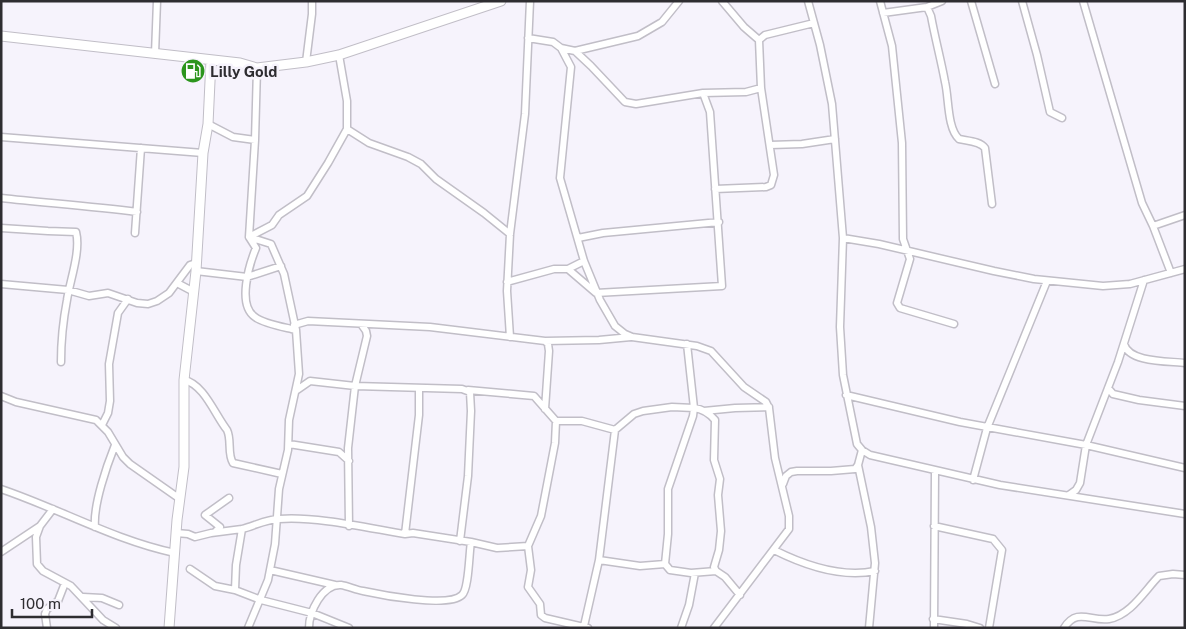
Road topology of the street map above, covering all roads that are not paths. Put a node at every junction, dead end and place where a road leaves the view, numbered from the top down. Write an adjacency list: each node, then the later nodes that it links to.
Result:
1 (157, 1): 22 (street)
2 (312, 1): 25 (street)
3 (501, 1): 13 (street)
4 (530, 1): 18 (street)
5 (679, 1): 21 (street)
6 (722, 1): 19 (street)
7 (808, 1): 16 (street)
8 (880, 1): 15 (street)
9 (942, 1): 14 (street)
10 (971, 1): 27 (street)
11 (1022, 1): 30 (street)
12 (1083, 1): 45 (street)
13 (473, 6): 23 (street)
14 (927, 6): 15 (street); 41 (street)
15 (884, 13): 52 (street)
16 (814, 23): 19 (street); 34 (street)
17 (1, 36): 22 (street)
18 (528, 38): 20 (street); 48 (street)
19 (760, 40): 28 (street)
20 (561, 48): 21 (street); 50 (street)
21 (575, 51): 29 (street)
22 (155, 54): 24 (street)
23 (339, 55): 25 (street); 32 (street)
24 (211, 60): 26 (street); 31 (street)
25 (306, 62): 26 (street)
26 (257, 68): 35 (street)
27 (995, 84)
28 (760, 88): 29 (street); 36 (street)
29 (703, 93): 39 (street)
30 (1062, 118)
31 (208, 124): 35 (street); 38 (street)
32 (347, 129): 48 (street); 49 (street)
33 (1, 137): 37 (street)
34 (835, 139): 36 (street); 51 (street)
35 (255, 140): 49 (street)
36 (770, 145): 39 (street)
37 (141, 148): 38 (street); 42 (street)
38 (203, 153): 55 (street)
39 (715, 189): 44 (street)
40 (1, 198): 42 (street)
41 (992, 204)
42 (137, 212): 47 (street)
43 (1185, 215): 45 (street)
44 (718, 222): 50 (street); 67 (street)
45 (1153, 226): 58 (street)
46 (1, 228): 65 (street)
47 (135, 233)
48 (510, 234): 62 (street)
49 (250, 236): 54 (street); 59 (street)
50 (578, 238): 53 (street)
51 (843, 238): 52 (street); 91 (street)
52 (907, 250): 61 (street); 70 (street)
53 (584, 261): 56 (street); 67 (street)
54 (281, 266): 59 (street); 71 (street)
55 (196, 267): 59 (street); 63 (street); 66 (street)
56 (568, 269): 62 (street); 67 (street)
57 (1185, 269): 58 (street)
58 (1171, 272): 60 (street)
59 (247, 277): 71 (street)
60 (1144, 280): 61 (street); 76 (street)
61 (1047, 281): 102 (street)
62 (507, 282): 72 (street)
63 (177, 283): 66 (street); 68 (street)
64 (1, 284): 65 (street)
65 (68, 290): 68 (street); 78 (street)
66 (194, 292): 82 (street)
67 (596, 293): 73 (street)
68 (128, 300): 101 (street)
69 (361, 324): 71 (street); 72 (street); 84 (street)
70 (954, 324)
71 (295, 328): 81 (street)
72 (510, 337): 74 (street)
73 (632, 337): 74 (street); 75 (street)
74 (545, 341): 87 (street)
75 (687, 344): 96 (street); 97 (street)
76 (1124, 344): 77 (street); 79 (street)
77 (1131, 354): 79 (street); 80 (street)
78 (61, 362)
79 (1118, 362): 86 (street)
80 (1185, 363)
81 (299, 374): 83 (street); 88 (street)
82 (184, 380): 114 (street); 120 (street)
83 (310, 381): 84 (street); 88 (street)
84 (355, 386): 85 (street); 107 (street)
85 (420, 388): 89 (street); 131 (street)
86 (1108, 388): 90 (street); 94 (street)
87 (546, 389): 93 (street); 98 (street)
88 (297, 390): 104 (street)
89 (468, 390): 93 (street); 132 (street)
90 (1113, 394): 94 (street); 95 (street)
91 (846, 395): 102 (street); 108 (street)
92 (1, 396): 101 (street)
93 (534, 396): 98 (street)
94 (1105, 396): 106 (street)
95 (1185, 406)
96 (769, 407): 99 (street); 116 (street)
97 (694, 408): 99 (street); 103 (street); 139 (street)
98 (545, 409): 100 (street)
99 (704, 411): 142 (street)
100 (556, 421): 103 (street); 134 (street)
101 (102, 425): 105 (street)
102 (987, 428): 106 (street); 115 (street)
103 (616, 430): 138 (street)
104 (289, 444): 109 (street); 114 (street)
105 (115, 445): 120 (street); 125 (street)
106 (1086, 445): 112 (street); 118 (street)
107 (348, 448): 109 (street); 110 (street)
108 (862, 450): 111 (street); 113 (street)
109 (339, 452): 110 (street)
110 (349, 461): 126 (street)
111 (858, 465): 116 (street); 143 (street)
112 (1185, 468)
113 (935, 471): 115 (street); 127 (street)
114 (282, 474): 123 (street)
115 (973, 480): 118 (street)
116 (783, 485): 135 (street)
117 (1, 489): 121 (street)
118 (1069, 495): 122 (street)
119 (229, 498): 129 (street)
120 (180, 499): 130 (street)
121 (53, 509): 124 (street); 125 (street)
122 (1185, 514)
123 (278, 518): 126 (street); 128 (street); 141 (street)
124 (40, 526): 136 (street); 146 (street)
125 (95, 526): 137 (street)
126 (349, 526): 131 (street)
127 (934, 526): 154 (street); 168 (street)
128 (242, 529): 129 (street); 148 (street)
129 (215, 532): 130 (street)
130 (176, 533): 137 (street)
131 (405, 534): 132 (street)
132 (460, 541): 133 (street)
133 (471, 542): 134 (street); 147 (street)
134 (528, 546): 156 (street)
135 (774, 550): 143 (street); 149 (street)
136 (1, 552)
137 (175, 553): 159 (street)
138 (598, 560): 139 (street); 156 (street)
139 (665, 564): 144 (street)
140 (190, 569): 148 (street)
141 (270, 570): 147 (street); 151 (street)
142 (716, 571): 144 (street); 149 (street)
143 (875, 571): 165 (street)
144 (695, 573): 163 (street)
145 (1185, 575): 169 (street)
146 (65, 583): 150 (street); 157 (street)
147 (336, 586): 153 (street)
148 (235, 590): 151 (street)
149 (740, 595): 164 (street)
150 (82, 597): 152 (street); 158 (street)
151 (261, 600): 153 (street); 160 (street)
152 (120, 605)
153 (312, 613): 155 (street); 161 (street)
154 (933, 619): 166 (street); 167 (street)
155 (336, 626): 162 (street)
156 (586, 627)
157 (47, 628)
158 (116, 628)
159 (169, 628)
160 (248, 628)
161 (309, 628)
162 (349, 628)
163 (681, 628)
164 (714, 628)
165 (869, 628)
166 (934, 628)
167 (980, 628)
168 (989, 628)
169 (1064, 628)

